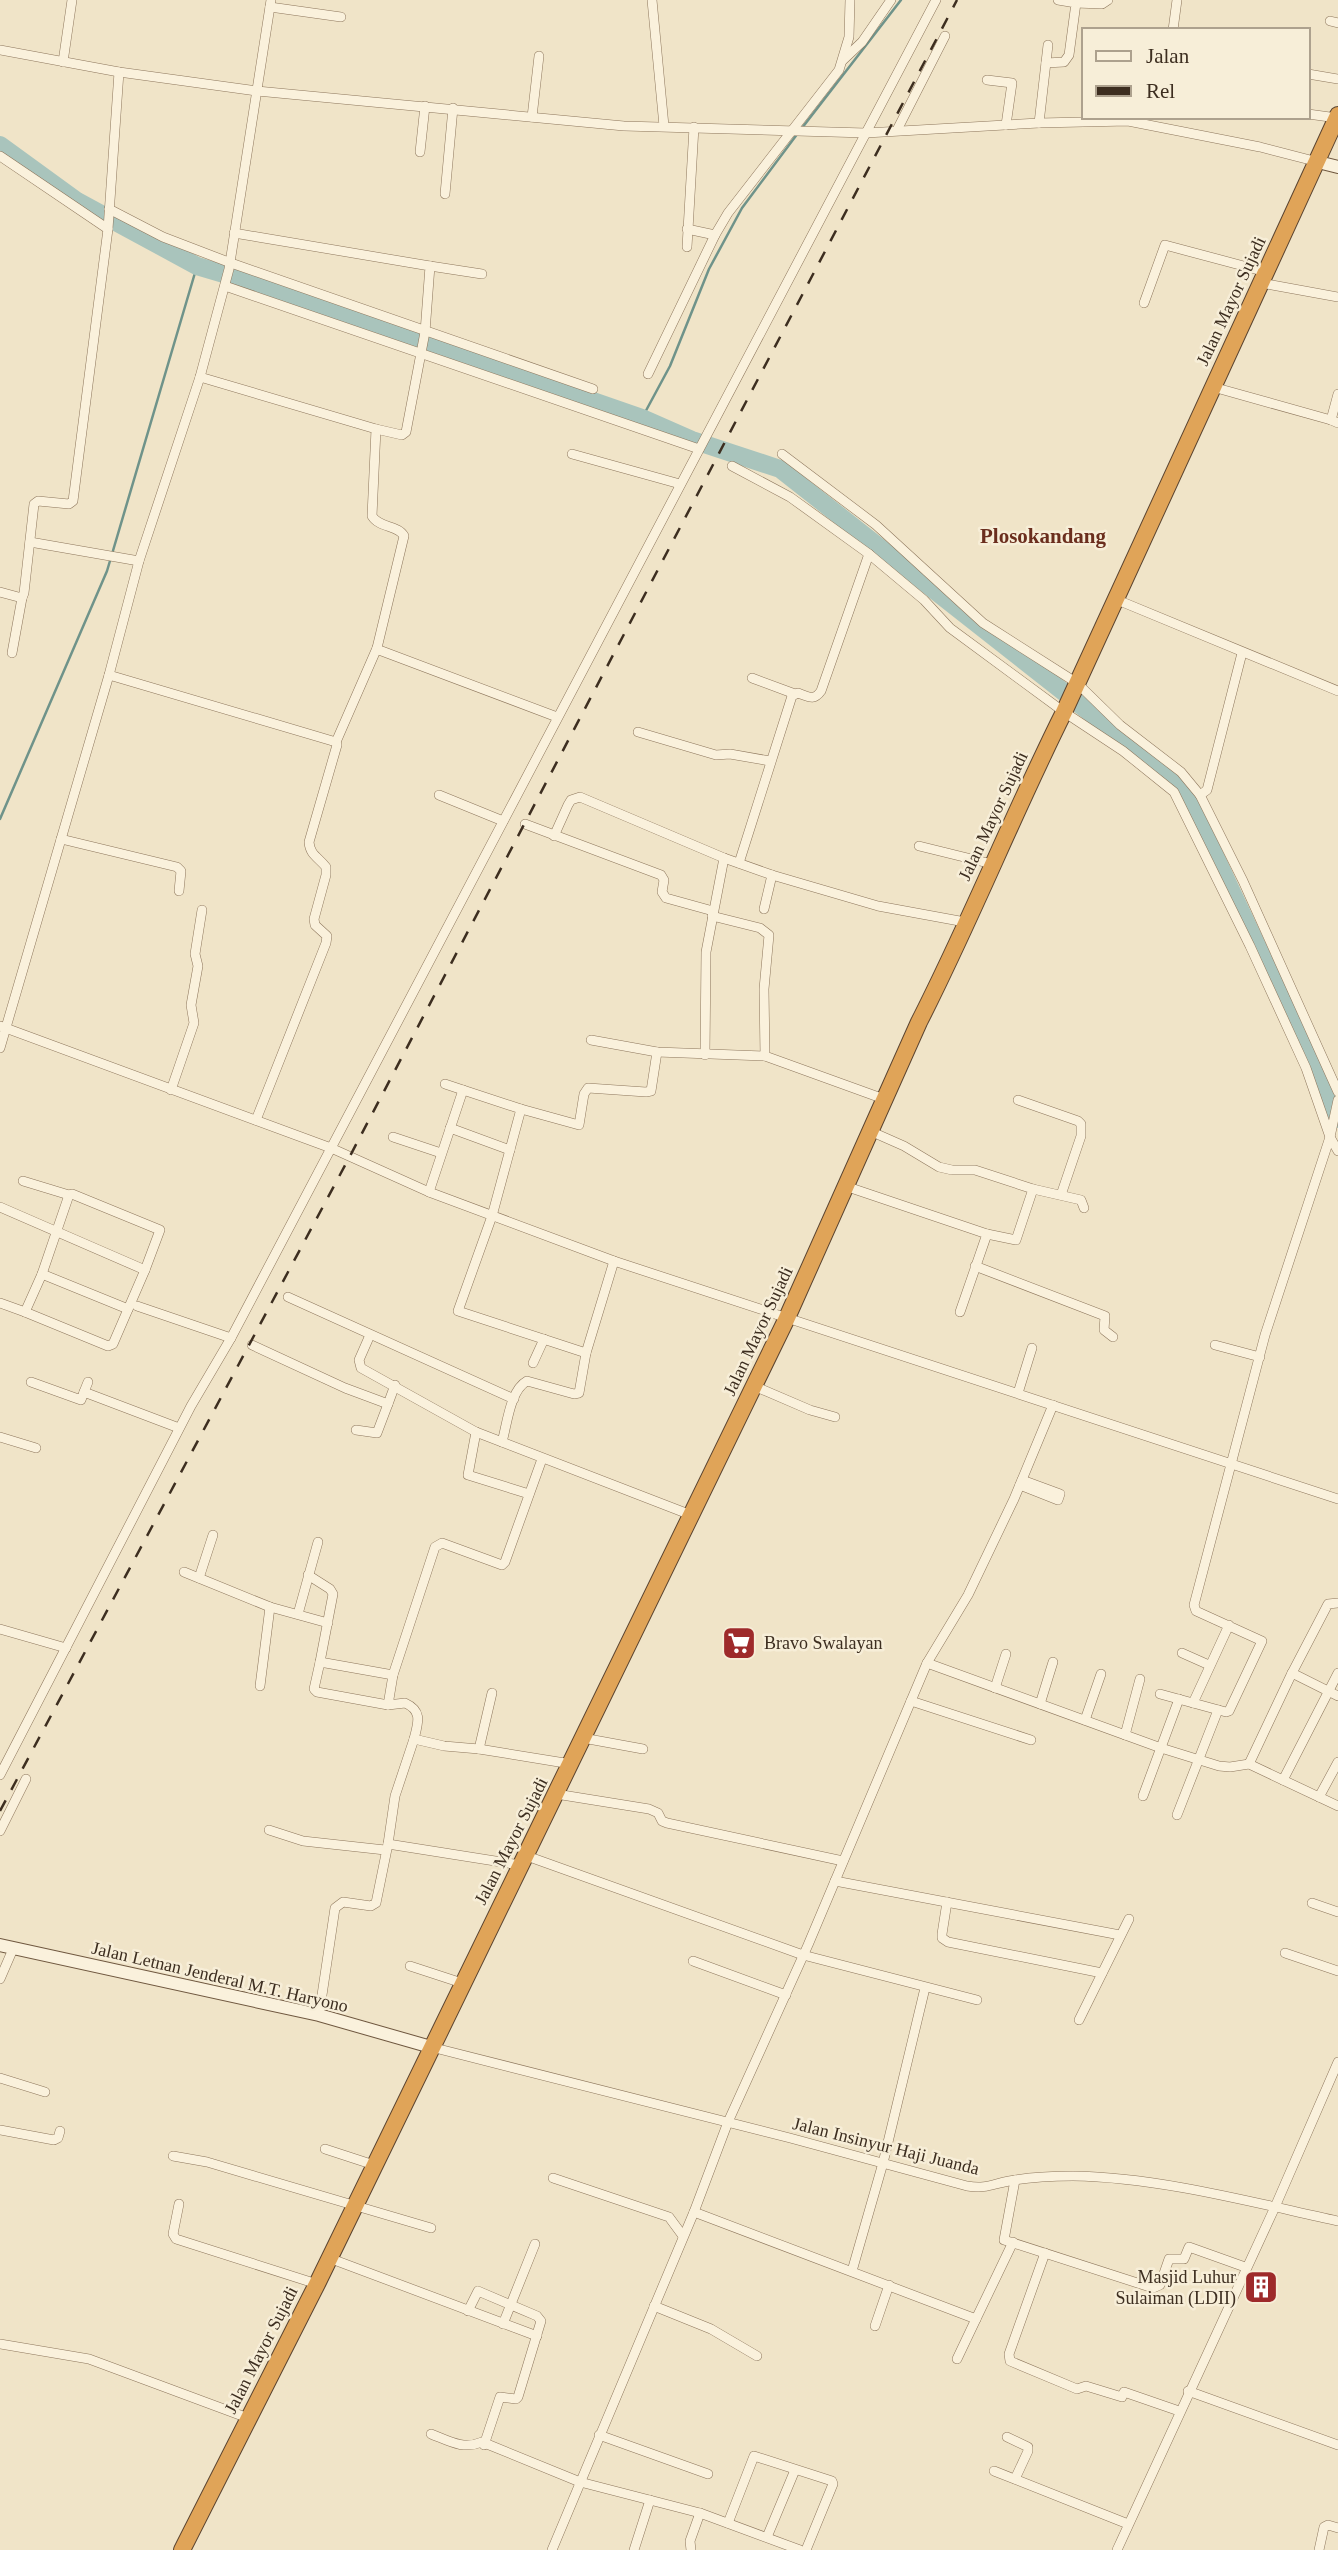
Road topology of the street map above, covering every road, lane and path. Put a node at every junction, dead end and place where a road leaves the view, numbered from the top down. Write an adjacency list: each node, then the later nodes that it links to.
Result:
1 (72, 0): 17 (street)
2 (652, 0): 31 (street)
3 (850, 0): 16 (street)
4 (891, 0): 16 (street)
5 (936, 0): 35 (street)
6 (1108, 0): 8 (street)
7 (1177, 0): 11 (street)
8 (1066, 1): 18 (street)
9 (270, 4): 10 (street); 23 (street)
10 (341, 17)
11 (1173, 28)
12 (945, 36): 33 (street)
13 (1048, 46): 18 (street)
14 (0, 50): 17 (street)
15 (539, 56): 28 (street)
16 (843, 60): 34 (street)
17 (63, 62): 19 (street)
18 (1046, 63): 29 (street)
19 (119, 72): 23 (street); 41 (street)
20 (1310, 74): 21 (street)
21 (1338, 79)
22 (987, 80): 30 (street)
23 (257, 91): 24 (street); 44 (street)
24 (425, 106): 25 (street); 36 (street)
25 (453, 108): 28 (street); 40 (street)
26 (1310, 114): 27 (street)
27 (1337, 116): 38 (highway, Jalan Mayor Sujadi)
28 (532, 117): 31 (street)
29 (1039, 123): 30 (street); 38 (street)
30 (1006, 125): 33 (street)
31 (664, 126): 32 (street)
32 (694, 127): 34 (street); 43 (street)
33 (897, 130): 35 (street)
34 (797, 131): 35 (street); 45 (street)
35 (866, 133): 62 (street)
36 (420, 152)
37 (0, 156): 42 (street)
38 (1318, 162): 39 (main road); 50 (highway, Jalan Mayor Sujadi)
39 (1338, 167)
40 (445, 194)
41 (109, 211): 42 (street); 48 (street)
42 (108, 228): 67 (street)
43 (687, 229): 45 (street); 46 (street)
44 (234, 233): 47 (street); 48 (street)
45 (715, 235): 55 (street)
46 (687, 247)
47 (430, 266): 49 (street); 53 (street)
48 (228, 274): 53 (street); 54 (street); 56 (street)
49 (482, 274)
50 (1263, 277): 51 (street); 52 (street); 57 (highway, Jalan Mayor Sujadi)
51 (1338, 297)
52 (1144, 303)
53 (425, 331): 54 (street); 58 (street)
54 (422, 350): 61 (street); 62 (street)
55 (648, 374)
56 (201, 377): 61 (street); 69 (street)
57 (1213, 387): 60 (street); 72 (highway, Jalan Mayor Sujadi)
58 (593, 389)
59 (1338, 394): 60 (street)
60 (1334, 422)
61 (376, 429): 73 (street)
62 (700, 448): 66 (street)
63 (572, 454): 66 (street)
64 (782, 454): 78 (street)
65 (732, 466): 68 (street)
66 (680, 484): 82 (street)
67 (30, 542): 69 (street); 71 (street)
68 (869, 554): 80 (street); 81 (street)
69 (139, 561): 76 (street)
70 (0, 593): 71 (street)
71 (22, 598): 74 (street)
72 (1115, 599): 75 (street); 78 (highway, Jalan Mayor Sujadi)
73 (377, 648): 82 (street); 84 (street)
74 (12, 653)
75 (1242, 653): 79 (street); 87 (street)
76 (109, 674): 84 (street); 91 (street)
77 (752, 678): 80 (street)
78 (1076, 685): 81 (highway, Jalan Mayor Sujadi); 87 (street)
79 (1338, 691)
80 (795, 694): 85 (street)
81 (1065, 710): 95 (highway, Jalan Mayor Sujadi); 119 (street)
82 (557, 717): 88 (street)
83 (638, 733): 85 (street)
84 (337, 742): 116 (street)
85 (770, 761): 94 (street)
86 (439, 795): 88 (street)
87 (1200, 796): 111 (street)
88 (503, 821): 121 (street)
89 (525, 824): 90 (street)
90 (554, 836): 93 (street); 100 (street)
91 (61, 838): 97 (street); 102 (street)
92 (919, 846): 95 (street)
93 (724, 858): 94 (street); 100 (street)
94 (739, 863): 96 (street)
95 (992, 864): 101 (highway, Jalan Mayor Sujadi)
96 (772, 875): 98 (street); 101 (street)
97 (179, 891)
98 (764, 909)
99 (202, 910): 109 (street)
100 (712, 913): 106 (street); 107 (street)
101 (965, 922): 112 (highway, Jalan Mayor Sujadi)
102 (3, 1027): 104 (street); 109 (street)
103 (591, 1040): 105 (street)
104 (0, 1048)
105 (657, 1052): 106 (street); 115 (street)
106 (705, 1055): 107 (street)
107 (765, 1056): 112 (street)
108 (445, 1084): 110 (street)
109 (171, 1090): 116 (street)
110 (463, 1090): 115 (street); 117 (street)
111 (1338, 1092)
112 (884, 1099): 118 (highway, Jalan Mayor Sujadi)
113 (1018, 1100): 130 (street)
114 (1338, 1100): 119 (street)
115 (521, 1109): 122 (street)
116 (256, 1120): 121 (street)
117 (450, 1128): 122 (street); 124 (street)
118 (870, 1131): 126 (highway, Jalan Mayor Sujadi); 127 (street)
119 (1330, 1133): 123 (street); 154 (street)
120 (393, 1137): 124 (street)
121 (331, 1148): 128 (street); 148 (street)
122 (510, 1150): 133 (street)
123 (1338, 1151)
124 (441, 1153): 128 (street)
125 (23, 1181): 129 (street)
126 (845, 1186): 135 (street); 145 (highway, Jalan Mayor Sujadi)
127 (1033, 1189): 130 (street); 135 (street)
128 (429, 1192): 133 (street)
129 (69, 1195): 134 (street); 138 (street)
130 (1061, 1195): 132 (street)
131 (0, 1207): 134 (street)
132 (1084, 1208)
133 (492, 1216): 136 (street); 149 (street)
134 (57, 1230): 138 (street); 139 (street)
135 (987, 1234): 137 (street)
136 (614, 1261): 145 (street); 153 (street)
137 (975, 1266): 144 (street); 147 (street)
138 (145, 1270): 142 (street)
139 (42, 1274): 142 (street); 143 (street)
140 (288, 1297): 146 (street)
141 (0, 1303): 143 (street)
142 (133, 1308): 143 (street); 148 (street)
143 (25, 1312)
144 (960, 1312)
145 (786, 1320): 159 (highway, Jalan Mayor Sujadi); 161 (street)
146 (370, 1335): 158 (street); 162 (street)
147 (1113, 1337)
148 (230, 1338): 166 (street)
149 (544, 1339): 153 (street); 155 (street)
150 (253, 1345): 163 (street)
151 (1215, 1345): 154 (street)
152 (1032, 1348): 161 (street)
153 (586, 1353): 162 (street)
154 (1260, 1357): 173 (street)
155 (533, 1363)
156 (31, 1382): 160 (street)
157 (88, 1382): 160 (street)
158 (395, 1385): 163 (street); 168 (street)
159 (754, 1385): 165 (street); 176 (highway, Jalan Mayor Sujadi)
160 (84, 1392): 166 (street)
161 (1018, 1393): 164 (street)
162 (514, 1399): 170 (street)
163 (388, 1404): 167 (street)
164 (1053, 1405): 173 (street); 193 (street)
165 (835, 1417)
166 (179, 1428): 188 (street)
167 (356, 1430)
168 (476, 1432): 170 (street); 174 (street)
169 (0, 1437): 171 (street)
170 (502, 1442): 172 (street)
171 (36, 1448)
172 (542, 1459): 174 (street); 176 (street)
173 (1231, 1462): 175 (street); 186 (street)
174 (529, 1494): 198 (street)
175 (1338, 1499)
176 (691, 1515): 213 (highway, Jalan Mayor Sujadi)
177 (214, 1535): 181 (street)
178 (318, 1542): 180 (street)
179 (184, 1572): 181 (street)
180 (309, 1575): 184 (street); 185 (street)
181 (199, 1578): 183 (street)
182 (1338, 1603): 195 (street)
183 (270, 1607): 184 (street); 200 (street)
184 (298, 1614): 185 (street)
185 (328, 1623): 191 (street)
186 (1229, 1625): 194 (street); 210 (street)
187 (0, 1629): 188 (street)
188 (66, 1647): 223 (street)
189 (1182, 1653): 194 (street)
190 (1006, 1654): 201 (street)
191 (320, 1662): 198 (street); 208 (street)
192 (1053, 1662): 209 (street)
193 (927, 1663): 201 (street); 206 (street)
194 (1209, 1665): 207 (street)
195 (1292, 1673): 203 (street); 222 (street)
196 (1101, 1674): 211 (street)
197 (1338, 1674): 203 (street)
198 (393, 1675): 208 (street)
199 (1140, 1679): 212 (street)
200 (260, 1686)
201 (995, 1688): 209 (street)
202 (492, 1693): 217 (street)
203 (1334, 1693): 225 (street)
204 (1160, 1694): 205 (street)
205 (1179, 1699): 207 (street); 216 (street)
206 (911, 1701): 215 (street); 235 (street)
207 (1193, 1703): 210 (street)
208 (388, 1704): 214 (street)
209 (1040, 1704): 211 (street)
210 (1218, 1710): 219 (street)
211 (1085, 1720): 212 (street)
212 (1125, 1735): 216 (street)
213 (583, 1738): 218 (street); 221 (highway, Jalan Mayor Sujadi)
214 (414, 1739): 217 (street); 233 (street)
215 (1031, 1740)
216 (1161, 1748): 219 (street); 227 (street)
217 (479, 1749): 221 (street)
218 (643, 1749)
219 (1198, 1758): 222 (street); 230 (street)
220 (1338, 1763): 228 (street)
221 (571, 1764): 226 (highway, Jalan Mayor Sujadi)
222 (1249, 1764): 225 (street)
223 (0, 1775)
224 (26, 1779): 232 (street)
225 (1283, 1780): 228 (street)
226 (556, 1794): 234 (highway, Jalan Mayor Sujadi); 235 (street)
227 (1143, 1796)
228 (1319, 1797): 229 (street)
229 (1338, 1806)
230 (1177, 1815)
231 (269, 1830): 233 (street)
232 (0, 1831)
233 (387, 1847): 234 (street); 254 (street)
234 (522, 1860): 244 (street); 250 (highway, Jalan Mayor Sujadi)
235 (843, 1861): 236 (street)
236 (835, 1881): 237 (street); 244 (street)
237 (947, 1902): 241 (street); 248 (street)
238 (1312, 1903): 239 (street)
239 (1338, 1912)
240 (1129, 1919): 241 (street)
241 (1120, 1936): 248 (street)
242 (6, 1947): 249 (street); 254 (main road, Jalan Letnan Jenderal M.T. Haryono)
243 (1285, 1953): 247 (street)
244 (803, 1955): 251 (street); 252 (street)
245 (693, 1961): 252 (street)
246 (410, 1966): 250 (street)
247 (1338, 1971)
248 (1102, 1973): 255 (street)
249 (0, 1979)
250 (461, 1983): 256 (highway, Jalan Mayor Sujadi)
251 (925, 1988): 253 (street); 265 (street)
252 (786, 1996): 260 (street)
253 (977, 2000)
254 (319, 2015): 256 (main road, Jalan Letnan Jenderal M.T. Haryono)
255 (1079, 2020)
256 (431, 2047): 260 (street, Jalan Insinyur Haji Juanda); 266 (highway, Jalan Mayor Sujadi)
257 (1338, 2062): 271 (street)
258 (0, 2077): 259 (street)
259 (45, 2092)
260 (728, 2122): 265 (street, Jalan Insinyur Haji Juanda); 272 (street)
261 (0, 2130): 262 (street)
262 (61, 2131)
263 (325, 2149): 266 (street)
264 (173, 2156): 270 (street)
265 (883, 2163): 268 (street, Jalan Insinyur Haji Juanda); 281 (street)
266 (374, 2165): 270 (highway, Jalan Mayor Sujadi)
267 (553, 2178): 275 (street)
268 (1016, 2180): 271 (street, Jalan Insinyur Haji Juanda); 276 (street)
269 (179, 2204): 282 (street)
270 (354, 2206): 274 (street); 279 (highway, Jalan Mayor Sujadi)
271 (1275, 2207): 273 (street, Jalan Insinyur Haji Juanda); 280 (street)
272 (694, 2211): 275 (street); 281 (street)
273 (1338, 2221)
274 (430, 2228)
275 (683, 2236): 285 (street)
276 (1013, 2242): 278 (street); 287 (street)
277 (535, 2244): 284 (street)
278 (1045, 2253): 280 (street); 295 (street)
279 (329, 2258): 282 (highway, Jalan Mayor Sujadi); 286 (street)
280 (1245, 2267): 294 (street)
281 (852, 2271): 283 (street)
282 (317, 2284): 296 (highway, Jalan Mayor Sujadi)
283 (889, 2285): 287 (street); 289 (street)
284 (511, 2305): 286 (street); 288 (street); 290 (street)
285 (654, 2306): 292 (street); 298 (street)
286 (468, 2311): 288 (street)
287 (976, 2319): 293 (street)
288 (503, 2324): 290 (street)
289 (875, 2326)
290 (537, 2336): 300 (street)
291 (0, 2344): 296 (street)
292 (757, 2356)
293 (957, 2359)
294 (1188, 2391): 295 (street); 301 (street)
295 (1179, 2411): 310 (street)
296 (248, 2418): 313 (highway, Jalan Mayor Sujadi)
297 (431, 2434): 300 (street)
298 (599, 2435): 304 (street); 306 (street)
299 (1007, 2437): 305 (street)
300 (484, 2445): 306 (street)
301 (1338, 2445)
302 (795, 2470): 309 (street); 312 (street); 318 (street)
303 (994, 2471): 305 (street)
304 (708, 2474)
305 (1015, 2479): 310 (street)
306 (580, 2482): 307 (street); 314 (street)
307 (650, 2500): 308 (street); 315 (street)
308 (700, 2513): 309 (street); 316 (street)
309 (729, 2523): 312 (street)
310 (1128, 2524): 319 (street)
311 (1338, 2528): 320 (street)
312 (767, 2538): 317 (street)
313 (182, 2550)
314 (552, 2550)
315 (634, 2550)
316 (691, 2550)
317 (800, 2550)
318 (806, 2550)
319 (1117, 2550)
320 (1319, 2550)

